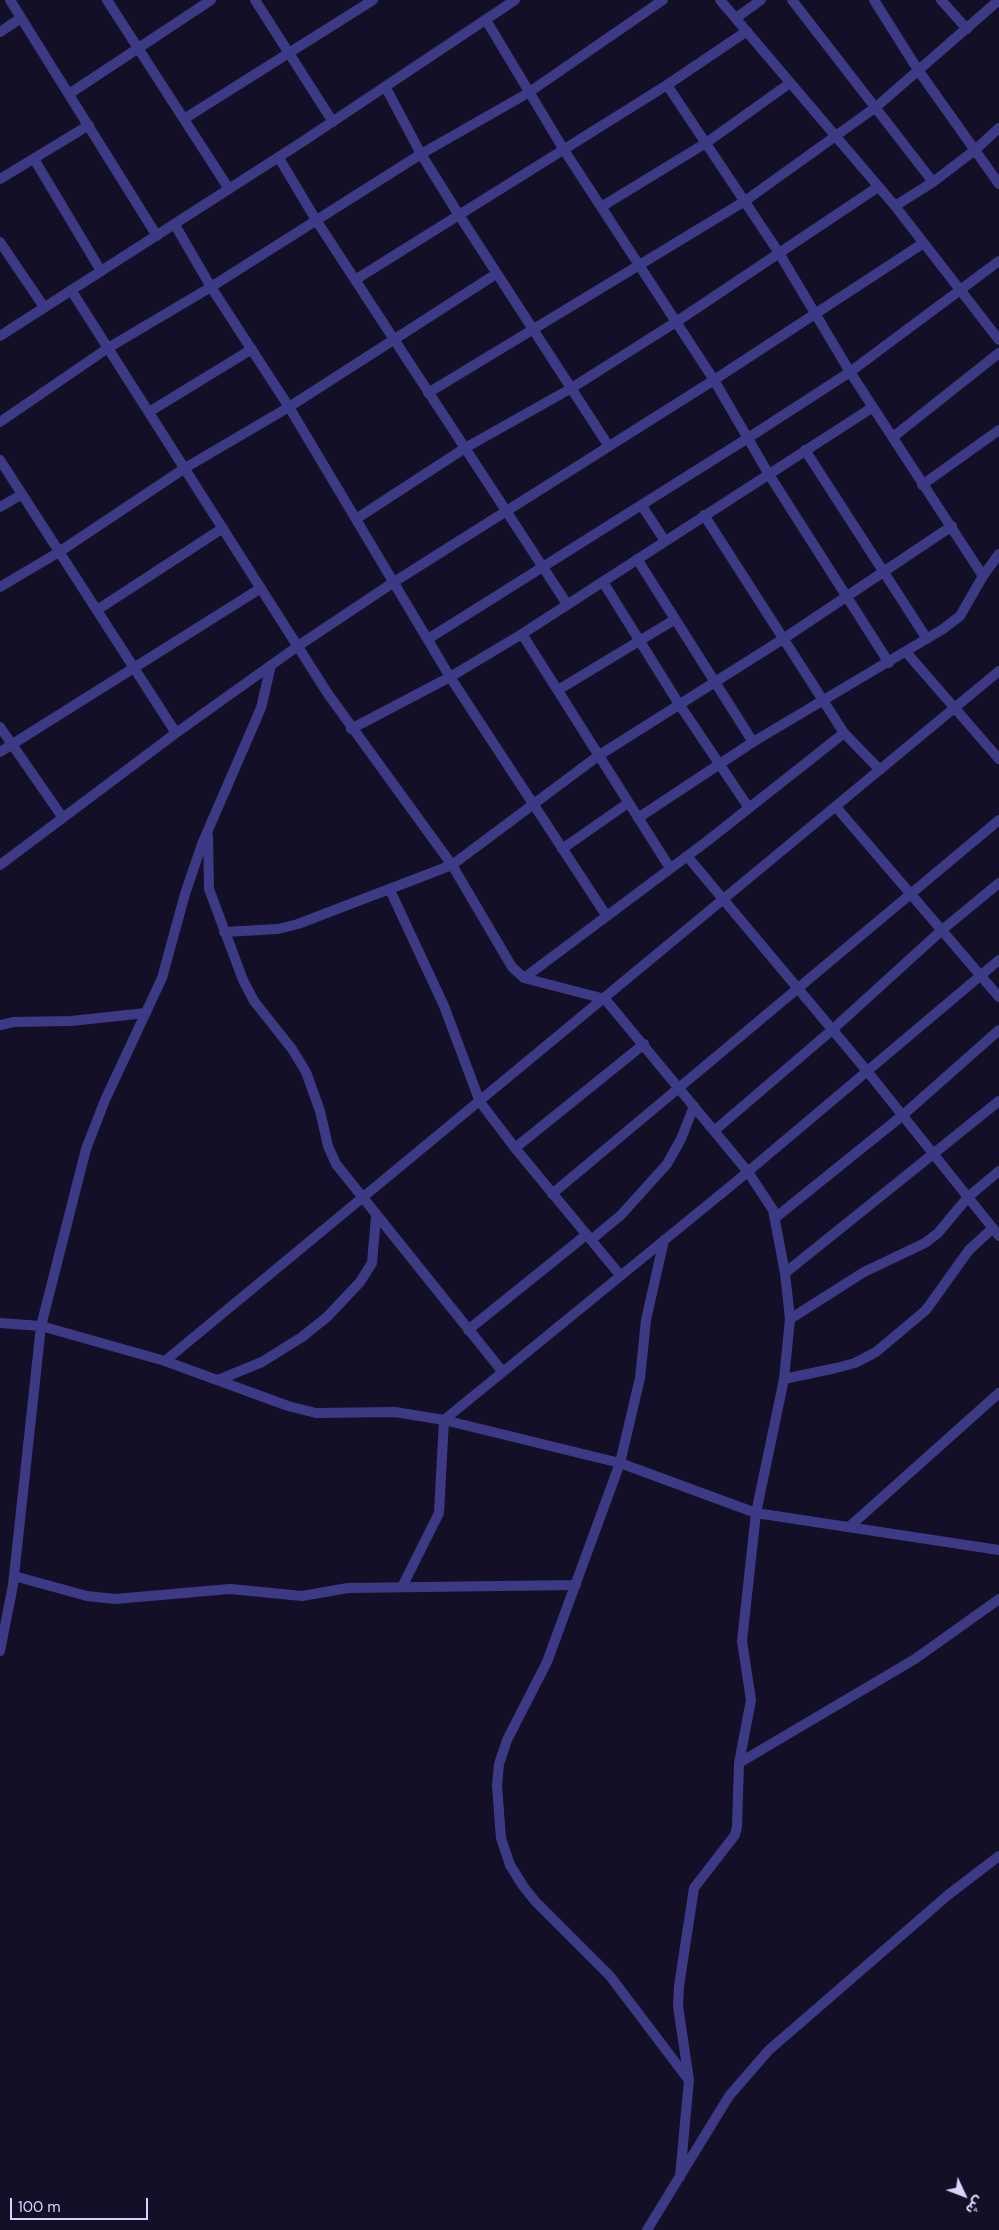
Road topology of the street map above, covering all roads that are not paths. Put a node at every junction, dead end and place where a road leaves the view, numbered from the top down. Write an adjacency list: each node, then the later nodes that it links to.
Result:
1 (10, 0): 14 (street)
2 (107, 0): 20 (street)
3 (209, 0): 20 (street)
4 (255, 0): 21 (street)
5 (372, 0): 21 (street)
6 (515, 0): 16 (street)
7 (663, 0): 26 (street)
8 (720, 0): 15 (street)
9 (761, 0): 15 (street)
10 (792, 0): 28 (street)
11 (874, 0): 22 (street)
12 (941, 0): 17 (street)
13 (999, 0): 17 (street)
14 (21, 18): 19 (street); 27 (street)
15 (736, 18): 18 (street)
16 (486, 20): 25 (street); 26 (street)
17 (967, 29): 22 (street)
18 (747, 31): 23 (street); 24 (street)
19 (0, 32)
20 (138, 48): 27 (street); 29 (street)
21 (289, 52): 29 (street); 30 (street)
22 (918, 70): 28 (street); 36 (street)
23 (790, 83): 33 (street); 34 (street)
24 (667, 85): 34 (street); 35 (street)
25 (386, 88): 30 (street); 37 (street)
26 (528, 92): 35 (street); 37 (street)
27 (69, 94): 31 (street)
28 (876, 107): 33 (street); 41 (street)
29 (184, 119): 44 (street)
30 (334, 122): 38 (street)
31 (89, 125): 39 (street); 51 (street)
32 (999, 128): 36 (street)
33 (835, 136): 43 (street); 45 (street)
34 (706, 143): 45 (street); 47 (street)
35 (564, 150): 47 (street); 48 (street)
36 (975, 150): 41 (street); 42 (street)
37 (421, 154): 48 (street); 49 (street)
38 (279, 158): 44 (street); 49 (street)
39 (34, 159): 40 (street); 58 (street)
40 (0, 180)
41 (933, 182): 46 (street)
42 (999, 184)
43 (878, 187): 46 (street); 54 (street)
44 (229, 190): 50 (street)
45 (745, 201): 54 (street); 57 (street)
46 (895, 206): 53 (street)
47 (601, 207): 57 (street)
48 (459, 215): 59 (street); 60 (street)
49 (316, 220): 60 (street); 61 (street)
50 (174, 225): 51 (street); 61 (street)
51 (157, 236): 58 (street)
52 (0, 242): 55 (street)
53 (922, 244): 63 (street); 65 (street)
54 (779, 253): 65 (street); 66 (street)
55 (3, 254): 64 (street)
56 (999, 261): 63 (street)
57 (639, 265): 66 (street); 67 (street)
58 (101, 271): 62 (street)
59 (496, 274): 67 (street); 69 (street)
60 (355, 280): 69 (street)
61 (211, 287): 71 (street); 72 (street)
62 (71, 290): 64 (street); 71 (street)
63 (958, 290): 70 (street); 74 (street)
64 (44, 307): 68 (street)
65 (815, 313): 74 (street); 75 (street)
66 (676, 322): 75 (street); 76 (street)
67 (532, 330): 76 (street); 77 (street)
68 (0, 336)
69 (395, 340): 77 (street); 78 (street)
70 (999, 340)
71 (108, 348): 80 (street); 81 (street)
72 (252, 350): 78 (street); 80 (street)
73 (999, 353): 83 (street)
74 (850, 372): 79 (street); 84 (street)
75 (714, 380): 84 (street); 85 (street)
76 (570, 389): 85 (street); 86 (street)
77 (428, 393): 86 (street)
78 (289, 407): 89 (street); 97 (street)
79 (873, 407): 83 (street); 87 (street)
80 (149, 412): 89 (street)
81 (0, 422)
82 (999, 430): 91 (street)
83 (892, 437): 91 (street)
84 (748, 438): 90 (street); 93 (street)
85 (608, 445): 95 (street)
86 (465, 448): 95 (street); 97 (street)
87 (805, 450): 90 (street); 105 (street)
88 (0, 460): 92 (street)
89 (185, 468): 99 (street); 101 (street)
90 (768, 473): 96 (street); 111 (street)
91 (922, 485): 98 (street)
92 (21, 495): 94 (street); 101 (street)
93 (642, 506): 100 (street); 104 (street)
94 (0, 507)
95 (506, 511): 104 (street); 107 (street)
96 (704, 515): 100 (street); 117 (street)
97 (356, 519): 107 (street)
98 (952, 526): 105 (street); 106 (street)
99 (223, 528): 110 (street); 113 (street)
100 (665, 541): 103 (street)
101 (59, 552): 109 (street); 113 (street)
102 (999, 554): 106 (street)
103 (637, 559): 108 (street); 114 (street)
104 (544, 568): 112 (street); 116 (street)
105 (884, 572): 111 (street); 118 (street)
106 (983, 576): 118 (street)
107 (394, 582): 116 (street); 120 (street)
108 (603, 582): 112 (street); 119 (street)
109 (0, 587)
110 (261, 588): 120 (street); 124 (street)
111 (848, 597): 117 (street); 122 (street)
112 (567, 604): 115 (street)
113 (97, 610): 124 (street)
114 (674, 620): 119 (street); 127 (street)
115 (522, 634): 126 (street); 128 (street)
116 (428, 639): 126 (street)
117 (784, 639): 127 (street); 129 (street)
118 (927, 639): 121 (street)
119 (640, 641): 128 (street); 130 (street)
120 (298, 646): 123 (street); 133 (street)
121 (906, 652): 122 (street); 131 (street)
122 (889, 663): 129 (street)
123 (272, 665): 134 (street); 150 (street)
124 (134, 668): 134 (street); 137 (street)
125 (999, 671): 131 (street)
126 (450, 677): 133 (street); 144 (street)
127 (714, 682): 130 (street); 136 (street)
128 (558, 690): 139 (street)
129 (823, 700): 135 (street); 136 (street)
130 (679, 704): 139 (street); 141 (street)
131 (956, 707): 140 (street); 142 (street)
132 (0, 727): 137 (street)
133 (351, 729): 154 (street)
134 (176, 733): 147 (street)
135 (844, 733): 142 (street); 146 (street)
136 (753, 742): 141 (street)
137 (11, 744): 138 (street); 147 (street)
138 (0, 752)
139 (598, 756): 143 (street); 144 (street)
140 (999, 759)
141 (718, 764): 146 (street); 148 (street)
142 (880, 770): 145 (street)
143 (628, 803): 148 (street); 151 (street)
144 (533, 805): 151 (street); 154 (street)
145 (836, 807): 158 (street); 159 (street)
146 (749, 808): 152 (street)
147 (64, 818): 153 (street)
148 (638, 818): 155 (street)
149 (999, 820): 158 (street)
150 (208, 830): 162 (street); 169 (street)
151 (562, 849): 160 (street)
152 (687, 856): 155 (street); 159 (street)
153 (0, 865)
154 (452, 865): 157 (street); 165 (street)
155 (670, 868): 160 (street)
156 (999, 883): 161 (street)
157 (390, 890): 162 (street); 177 (street)
158 (910, 893): 161 (street); 166 (street)
159 (723, 899): 166 (street); 168 (street)
160 (606, 915): 165 (street)
161 (942, 930): 164 (street); 171 (street)
162 (224, 932): 187 (street)
163 (999, 960): 164 (street)
164 (981, 974): 167 (street); 174 (street)
165 (524, 978): 168 (street)
166 (797, 989): 171 (street); 175 (street)
167 (999, 997)
168 (605, 999): 173 (street); 177 (street)
169 (146, 1013): 170 (street); 197 (street)
170 (0, 1025)
171 (832, 1030): 174 (street); 180 (street)
172 (999, 1030): 179 (street)
173 (644, 1044): 175 (street); 181 (street)
174 (867, 1071): 179 (street); 183 (street)
175 (679, 1088): 178 (street); 185 (street)
176 (999, 1101): 182 (street)
177 (480, 1102): 181 (street); 187 (street)
178 (694, 1106): 180 (street); 191 (street)
179 (903, 1115): 182 (street); 189 (street)
180 (714, 1130): 183 (street)
181 (515, 1148): 185 (street)
182 (935, 1154): 186 (street); 193 (street)
183 (748, 1172): 189 (street); 192 (street)
184 (999, 1172): 186 (street)
185 (552, 1194): 191 (street)
186 (968, 1197): 190 (street); 195 (street)
187 (363, 1200): 188 (street); 199 (street)
188 (376, 1217): 198 (street); 202 (street)
189 (776, 1218): 193 (street)
190 (996, 1232): 201 (street)
191 (589, 1237): 194 (street); 198 (street)
192 (664, 1240): 194 (street); 205 (street)
193 (785, 1273): 195 (street)
194 (620, 1275): 200 (street)
195 (790, 1319): 201 (street)
196 (0, 1323): 197 (street)
197 (41, 1326): 199 (street); 209 (street)
198 (468, 1330): 200 (street)
199 (165, 1361): 202 (street)
200 (502, 1371): 204 (street)
201 (784, 1379): 206 (street)
202 (218, 1380): 204 (street)
203 (999, 1393): 207 (street)
204 (444, 1420): 205 (street); 211 (street)
205 (620, 1463): 206 (street); 210 (street)
206 (756, 1513): 207 (street); 214 (street)
207 (849, 1527): 208 (street)
208 (999, 1550)
209 (14, 1576): 211 (street); 213 (street)
210 (576, 1585): 211 (street); 216 (street)
211 (402, 1587)
212 (999, 1599): 214 (street)
213 (0, 1651)
214 (739, 1763): 216 (street)
215 (999, 1856): 217 (street)
216 (689, 2080): 217 (street)
217 (680, 2177): 218 (street)
218 (648, 2230)

